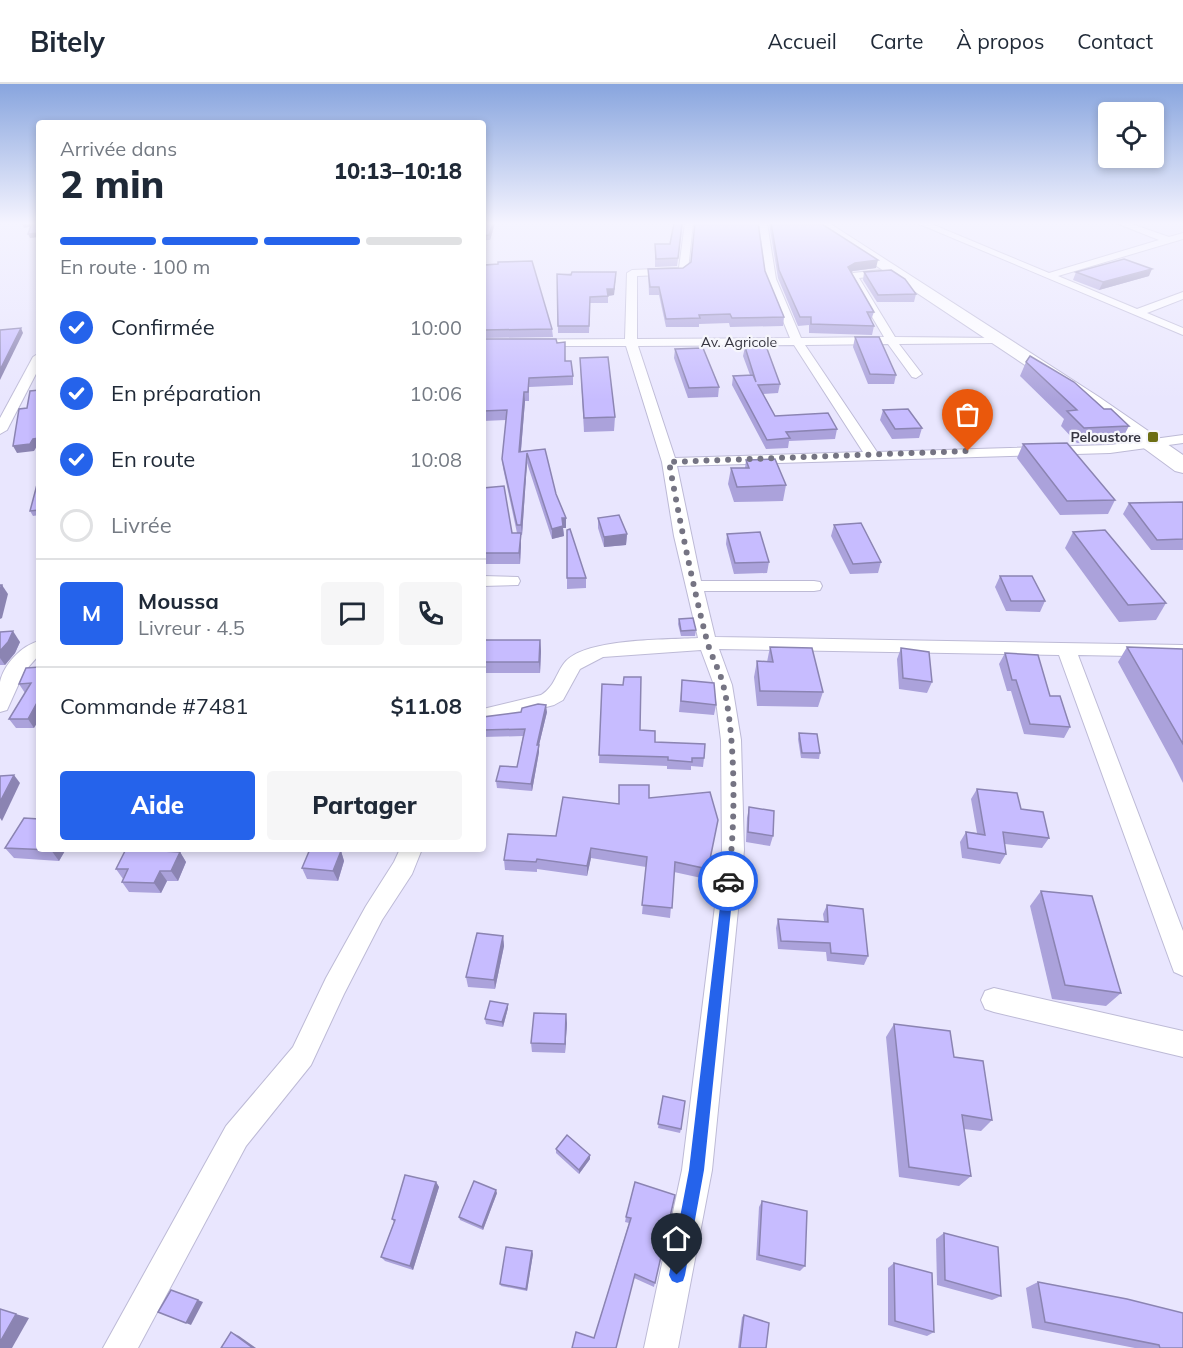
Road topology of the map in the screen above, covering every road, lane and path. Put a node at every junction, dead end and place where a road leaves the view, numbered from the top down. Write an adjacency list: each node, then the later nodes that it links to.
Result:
1 (632, 282): 11 (street)
2 (772, 282): 10 (street)
3 (857, 282): 12 (street)
4 (909, 282): 9 (main road)
5 (1062, 282): 7 (street)
6 (1183, 295): 7 (street)
7 (1137, 313): 8 (street)
8 (1183, 332)
9 (995, 340): 12 (street, Av. Agricole); 18 (main road)
10 (797, 341): 11 (street, Av. Agricole); 12 (street, Av. Agricole); 19 (street)
11 (631, 342): 13 (street, Av. Agricole); 20 (street)
12 (892, 342): 15 (street)
13 (486, 343)
14 (36, 363): 16 (street)
15 (916, 374)
16 (0, 430)
17 (1183, 439): 18 (street)
18 (1153, 444): 19 (street); 21 (main road)
19 (872, 454): 20 (street)
20 (669, 462): 24 (street)
21 (1183, 466)
22 (486, 581): 23 (street)
23 (512, 581)
24 (694, 586): 25 (street); 26 (street)
25 (814, 586)
26 (708, 643): 28 (street); 31 (street); 37 (street)
27 (36, 648): 30 (street)
28 (1067, 651): 29 (street); 33 (street)
29 (1183, 651)
30 (0, 705)
31 (486, 715)
32 (410, 852): 36 (street)
33 (1183, 964)
34 (994, 1000): 35 (street)
35 (1183, 1044)
36 (120, 1348)
37 (661, 1348)

